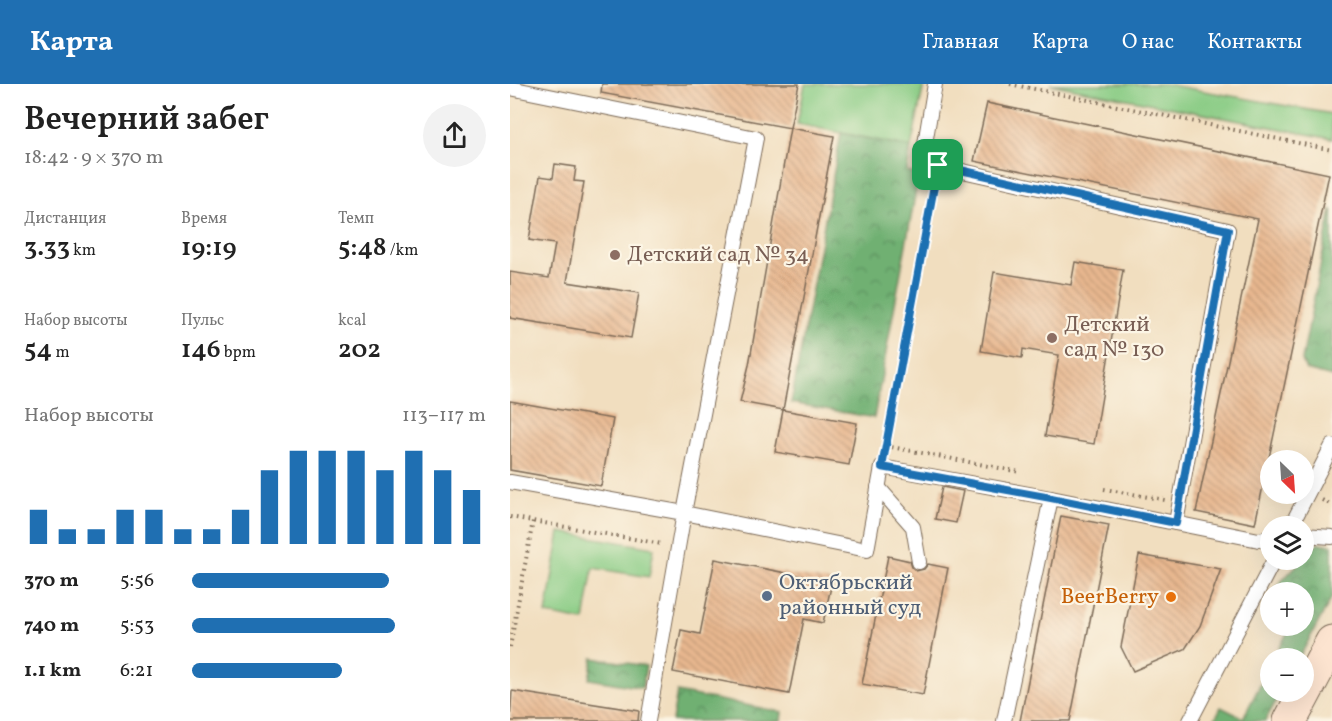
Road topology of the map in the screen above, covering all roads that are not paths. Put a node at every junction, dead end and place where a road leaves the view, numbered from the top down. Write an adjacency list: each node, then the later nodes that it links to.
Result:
1 (935, 84): 9 (lane)
2 (510, 88): 7 (lane)
3 (1332, 446): 8 (lane)
4 (510, 482): 7 (lane)
5 (878, 487): 6 (lane); 7 (lane); 13 (lane)
6 (1051, 498): 9 (lane); 17 (lane)
7 (684, 513): 16 (lane)
8 (1296, 516)
9 (1176, 523): 12 (lane)
10 (1314, 536): 11 (lane)
11 (1332, 537)
12 (1260, 540)
13 (919, 562)
14 (1269, 570): 18 (lane)
15 (1332, 642): 19 (main road)
16 (648, 721)
17 (1004, 721)
18 (1190, 721)
19 (1290, 721)

